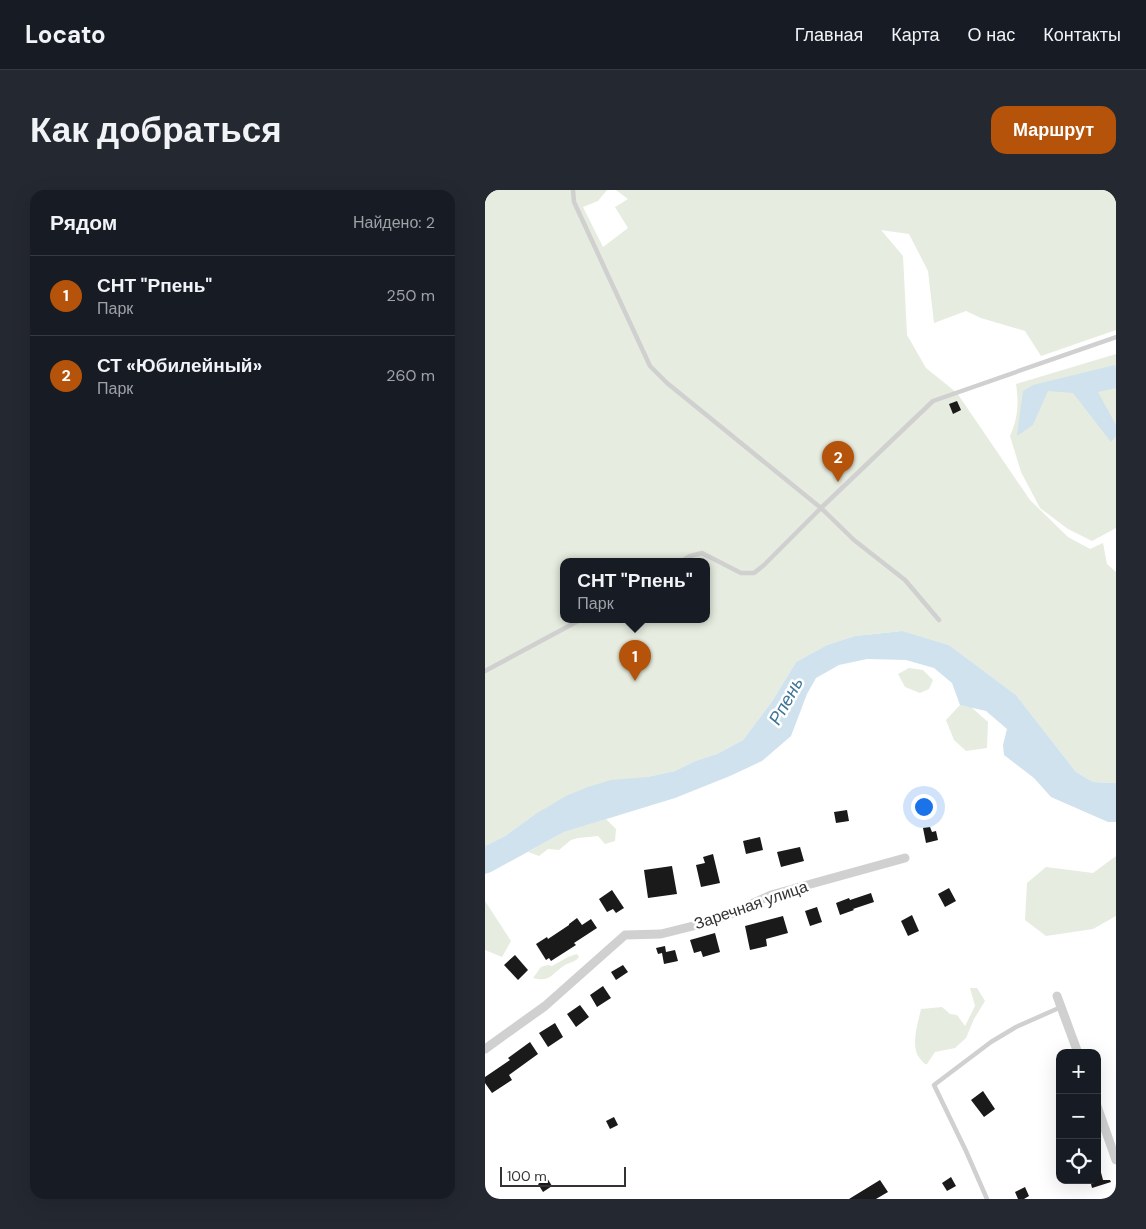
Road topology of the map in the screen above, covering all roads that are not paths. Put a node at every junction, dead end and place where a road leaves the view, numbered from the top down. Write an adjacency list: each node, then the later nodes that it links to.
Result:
1 (573, 190): 3 (lane)
2 (1116, 337): 3 (lane)
3 (821, 508): 4 (lane); 5 (lane)
4 (687, 558)
5 (939, 620)
6 (574, 623): 7 (lane)
7 (485, 671)
8 (905, 858): 11 (street, Заречная улица)
9 (1057, 996): 10 (street)
10 (1061, 1007): 12 (street); 15 (lane)
11 (485, 1049)
12 (1077, 1049)
13 (1101, 1117): 14 (street)
14 (1116, 1160)
15 (987, 1199)

